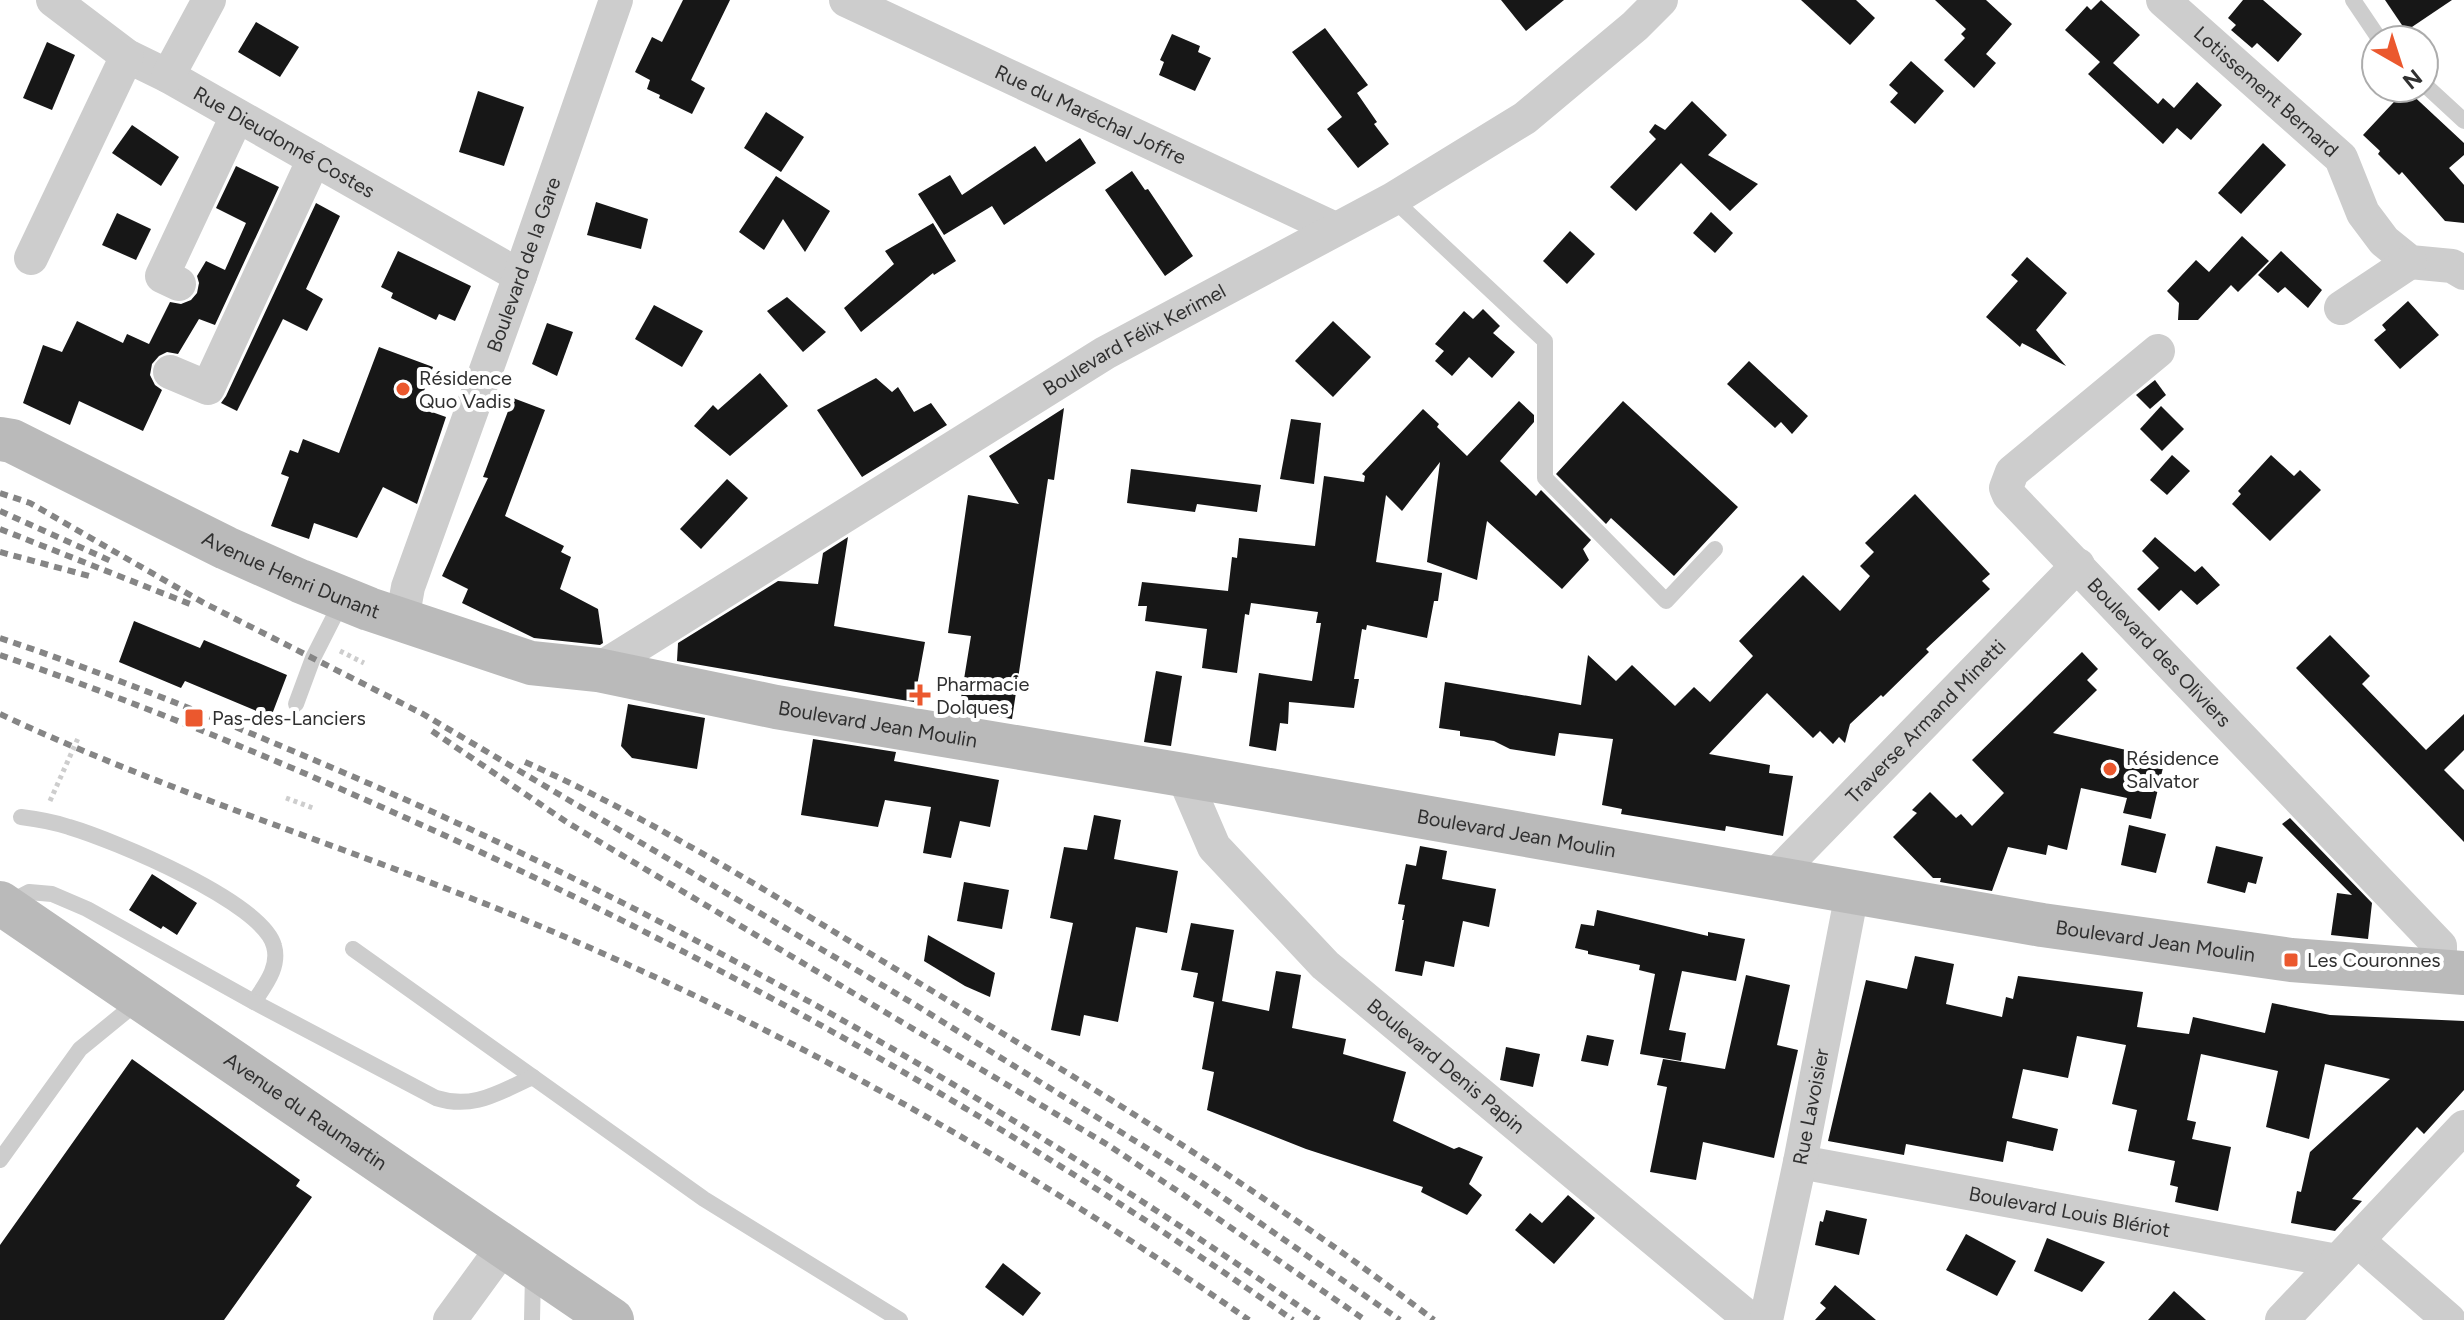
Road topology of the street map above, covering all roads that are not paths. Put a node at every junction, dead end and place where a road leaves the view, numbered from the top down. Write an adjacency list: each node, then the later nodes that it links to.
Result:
1 (53, 0): 9 (street, Rue Dieudonné Costes)
2 (209, 0): 10 (street)
3 (616, 0): 20 (street, Boulevard de la Gare)
4 (846, 0): 16 (street, Rue du Maréchal Joffre)
5 (1661, 0): 15 (street, Boulevard Félix Kerimel)
6 (2163, 0): 18 (street, Lotissement Bernard)
7 (2353, 0): 8 (lane)
8 (2369, 24)
9 (127, 56): 10 (street, Rue Dieudonné Costes); 17 (street)
10 (168, 76): 12 (street, Rue Dieudonné Costes)
11 (2440, 99): 13 (lane)
12 (237, 116): 14 (street, Rue Dieudonné Costes); 21 (street)
13 (2464, 121)
14 (314, 159): 20 (street, Rue Dieudonné Costes); 24 (street)
15 (1393, 199): 16 (street, Boulevard Félix Kerimel); 26 (lane)
16 (1335, 229): 30 (street, Boulevard Félix Kerimel)
17 (31, 258)
18 (2410, 262): 19 (street); 22 (street)
19 (2464, 273)
20 (520, 276): 29 (street, Boulevard de la Gare)
21 (179, 284)
22 (2341, 308)
23 (2158, 351): 27 (street, Boulevard des Oliviers)
24 (170, 372)
25 (0, 439): 28 (street, Avenue Henri Dunant)
26 (1715, 549)
27 (2078, 565): 34 (street, Traverse Armand Minetti); 38 (street, Boulevard des Oliviers)
28 (344, 598): 29 (street, Avenue Henri Dunant); 31 (lane)
29 (402, 620): 30 (street, Avenue Henri Dunant)
30 (598, 670): 32 (street, Boulevard Jean Moulin)
31 (302, 707)
32 (1183, 775): 34 (street, Boulevard Jean Moulin); 51 (street, Boulevard Denis Papin)
33 (21, 817): 40 (lane)
34 (1772, 879): 35 (street, Boulevard Jean Moulin)
35 (1852, 893): 38 (street, Boulevard Jean Moulin); 44 (street, Rue Lavoisier)
36 (1, 907): 39 (street, Avenue du Raumartin); 40 (lane)
37 (353, 949): 41 (lane)
38 (2452, 973)
39 (140, 1000): 43 (lane); 46 (street, Avenue du Raumartin)
40 (254, 1002): 41 (lane)
41 (533, 1077): 50 (lane)
42 (2464, 1127): 45 (street)
43 (0, 1160)
44 (1800, 1162): 45 (street, Boulevard Louis Blériot); 52 (street, Rue Lavoisier)
45 (2347, 1250): 53 (street); 54 (street)
46 (518, 1256): 47 (street); 48 (lane); 49 (street, Avenue du Raumartin)
47 (450, 1320)
48 (532, 1320)
49 (612, 1320)
50 (900, 1320)
51 (1751, 1320)
52 (1766, 1320)
53 (2282, 1320)
54 (2449, 1320)

